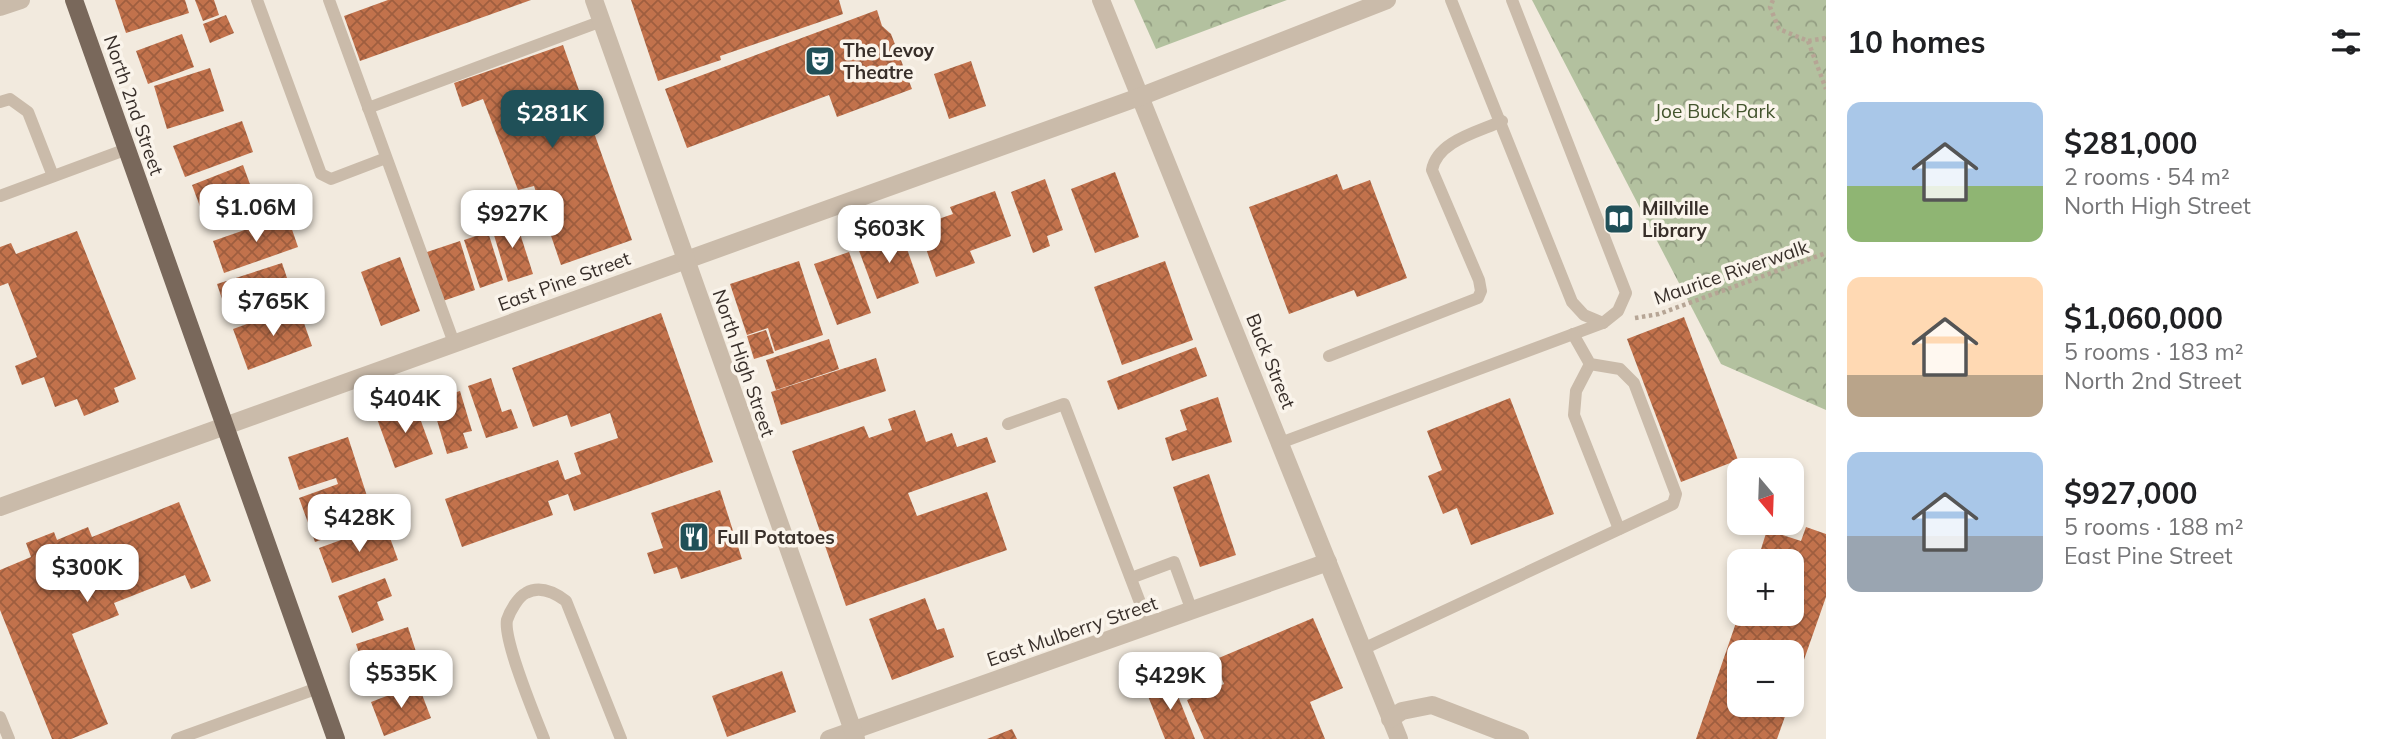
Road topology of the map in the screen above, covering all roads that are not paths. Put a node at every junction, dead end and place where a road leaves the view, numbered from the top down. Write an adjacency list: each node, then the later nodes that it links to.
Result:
1 (21, 0): 10 (street)
2 (74, 0): 16 (main road, North 2nd Street)
3 (257, 0): 17 (lane)
4 (329, 0): 14 (lane)
5 (594, 0): 11 (street, North High Street)
6 (1101, 0): 12 (street, Buck Street)
7 (1387, 0): 12 (street, East Pine Street)
8 (1451, 0): 15 (lane)
9 (1512, 0): 21 (lane)
10 (0, 8)
11 (601, 21): 14 (lane); 20 (street, North High Street)
12 (1142, 96): 20 (street, East Pine Street); 28 (street, Buck Street)
13 (0, 102): 18 (lane)
14 (368, 108): 17 (lane)
15 (1502, 121): 21 (lane); 24 (lane)
16 (127, 149): 18 (lane); 27 (main road, North 2nd Street)
17 (386, 158): 23 (lane)
18 (54, 176): 19 (lane)
19 (0, 196)
20 (685, 260): 23 (street, East Pine Street); 39 (street, North High Street)
21 (1603, 323): 22 (lane)
22 (1573, 334): 25 (lane); 28 (lane)
23 (453, 343): 27 (street, East Pine Street)
24 (1329, 356)
25 (1590, 364): 30 (lane); 30 (lane)
26 (1008, 424): 32 (lane)
27 (225, 426): 29 (street, East Pine Street); 36 (main road, North 2nd Street)
28 (1280, 443): 31 (street, Buck Street)
29 (0, 507)
30 (1619, 529): 35 (lane)
31 (1328, 562): 33 (street, East Mulberry Street); 35 (street, Buck Street)
32 (1131, 578): 33 (lane); 34 (lane)
33 (1192, 611): 34 (street, East Mulberry Street)
34 (1149, 626): 39 (street, East Mulberry Street)
35 (1363, 649): 38 (street, Buck Street)
36 (318, 688): 41 (lane); 42 (main road, North 2nd Street)
37 (0, 717): 40 (lane)
38 (1390, 719): 46 (street, Buck Street); 47 (street)
39 (855, 735): 45 (street, East Mulberry Street)
40 (9, 739)
41 (177, 739)
42 (336, 739)
43 (544, 739): 44 (lane)
44 (621, 739)
45 (829, 739)
46 (1398, 739)
47 (1520, 739)

